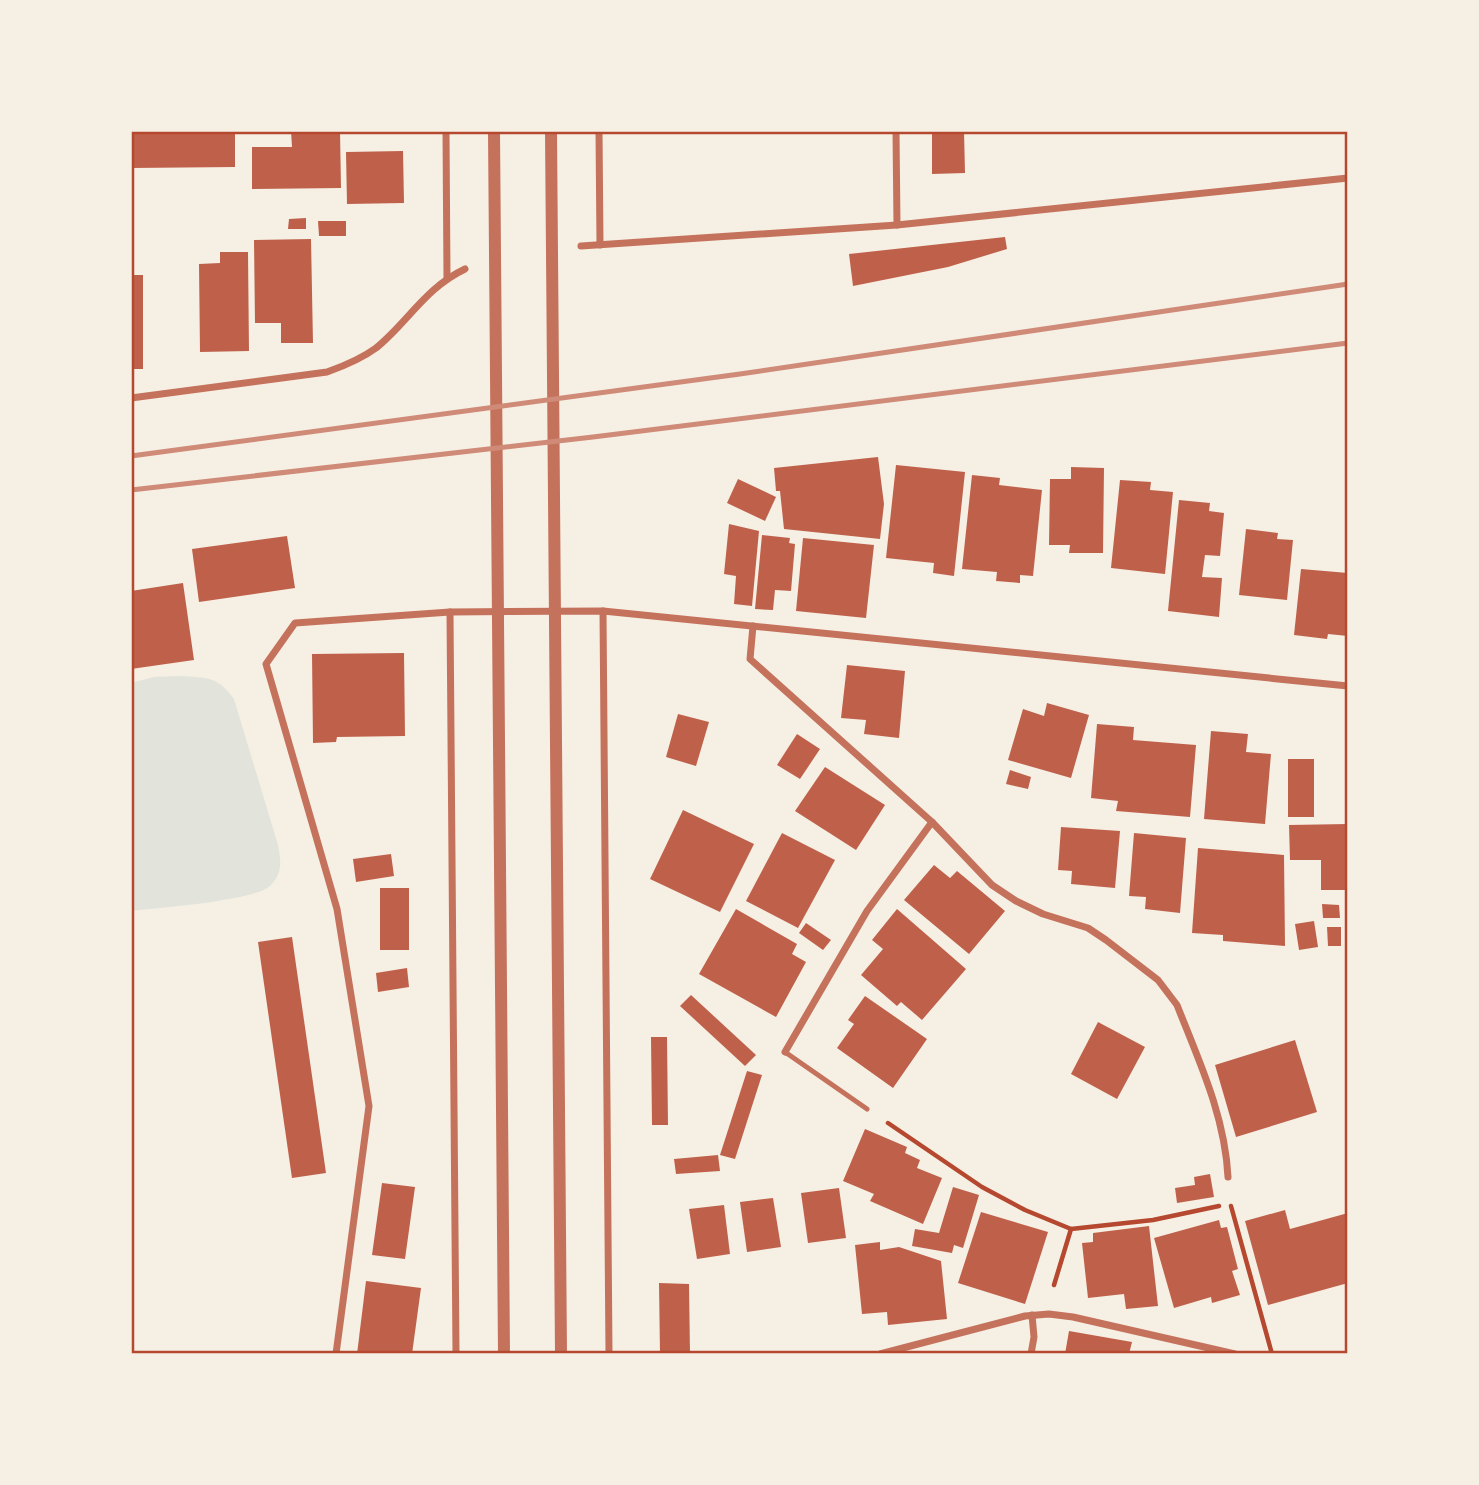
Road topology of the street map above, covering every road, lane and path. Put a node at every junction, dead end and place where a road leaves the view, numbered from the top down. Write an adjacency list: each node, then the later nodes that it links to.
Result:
1 (446, 131): 11 (street)
2 (494, 131): 26 (street)
3 (551, 131): 27 (street)
4 (599, 131): 8 (street)
5 (896, 131): 7 (street)
6 (1348, 178): 7 (street)
7 (897, 225): 8 (street)
8 (600, 245): 9 (street)
9 (582, 246)
10 (465, 269): 11 (street)
11 (447, 278): 12 (street)
12 (131, 398)
13 (603, 611): 14 (street); 15 (street); 28 (street)
14 (450, 612): 24 (street); 25 (street)
15 (753, 626): 16 (street); 17 (street)
16 (1348, 686)
17 (932, 822): 18 (street); 20 (street)
18 (785, 1052): 19 (lane)
19 (867, 1109): 21 (path)
20 (1228, 1177)
21 (1071, 1230): 22 (path); 32 (path)
22 (1044, 1314): 23 (street); 31 (street)
23 (1031, 1315): 29 (street); 30 (street)
24 (336, 1354)
25 (456, 1354)
26 (504, 1354)
27 (561, 1354)
28 (609, 1354)
29 (880, 1354)
30 (1031, 1354)
31 (1235, 1354)
32 (1272, 1354)

